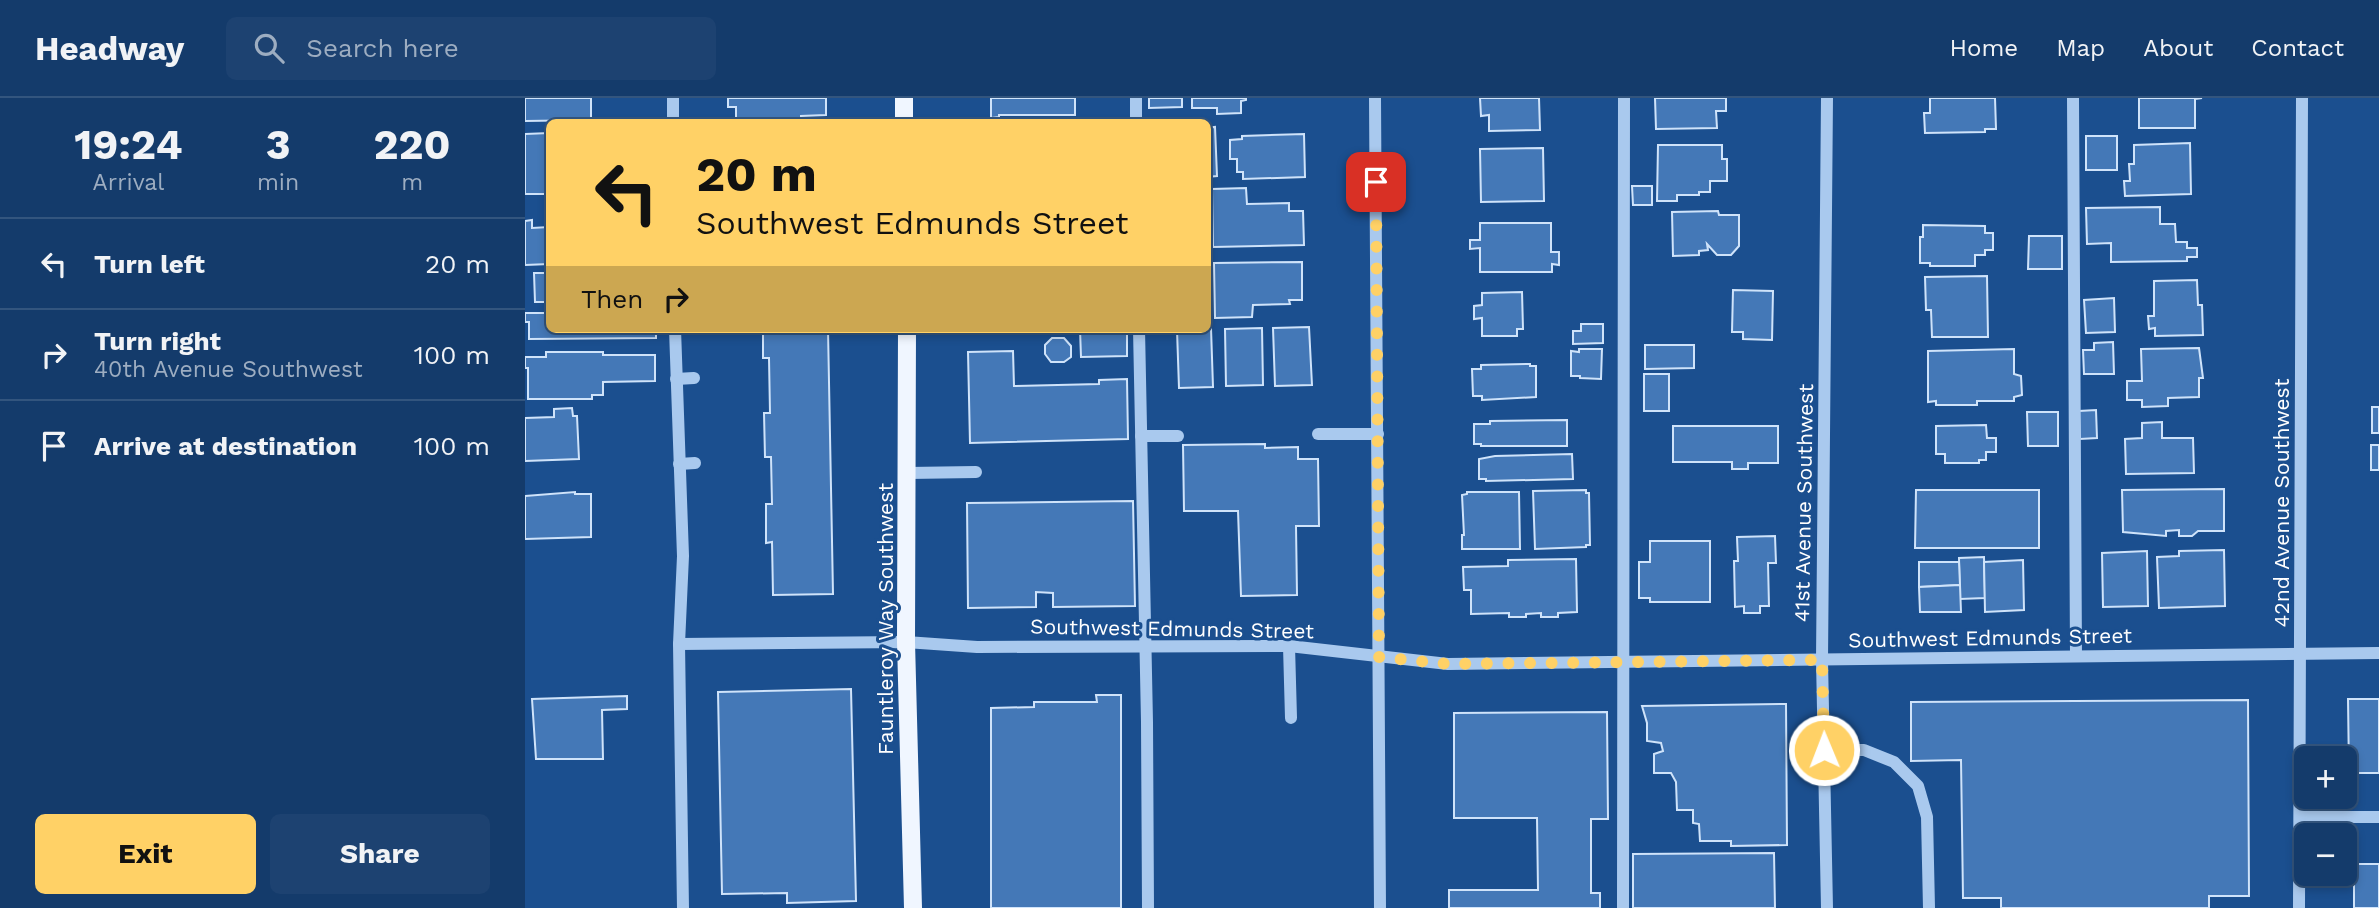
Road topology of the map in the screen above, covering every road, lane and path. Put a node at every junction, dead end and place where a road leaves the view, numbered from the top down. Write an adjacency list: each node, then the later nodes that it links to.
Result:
1 (673, 98): 9 (street)
2 (904, 98): 10 (main road)
3 (1136, 98): 11 (street)
4 (1375, 98): 17 (street)
5 (1624, 98): 34 (street)
6 (1827, 98): 33 (street, 41st Avenue Southwest)
7 (2073, 98): 31 (street)
8 (2302, 98): 30 (street, 42nd Avenue Southwest)
9 (673, 119)
10 (904, 119)
11 (1136, 119)
12 (675, 333): 16 (street)
13 (907, 333): 24 (main road, Fauntleroy Way Southwest)
14 (1139, 333): 19 (street)
15 (694, 378): 16 (street)
16 (676, 379): 21 (street)
17 (1378, 434): 18 (street); 32 (street)
18 (1318, 435)
19 (1141, 436): 20 (street); 27 (street)
20 (1178, 436)
21 (678, 464): 22 (street); 26 (street)
22 (695, 464)
23 (976, 472): 24 (street)
24 (908, 473): 25 (main road, Fauntleroy Way Southwest)
25 (906, 642): 26 (street, Southwest Edmunds Street); 27 (street, Southwest Edmunds Street); 40 (main road, Fauntleroy Way Southwest)
26 (679, 643): 39 (street)
27 (1144, 645): 28 (street, Southwest Edmunds Street); 41 (street)
28 (1289, 646): 32 (street, Southwest Edmunds Street); 35 (street)
29 (2379, 653): 30 (street, Southwest Edmunds Street)
30 (2301, 654): 31 (street, Southwest Edmunds Street); 37 (street, 42nd Avenue Southwest)
31 (2076, 656): 33 (street, Southwest Edmunds Street)
32 (1379, 657): 34 (street, Southwest Edmunds Street); 42 (street)
33 (1822, 660): 34 (street, Southwest Edmunds Street); 36 (street, 41st Avenue Southwest)
34 (1624, 662): 43 (street)
35 (1291, 718)
36 (1824, 750): 44 (street, 41st Avenue Southwest); 45 (street)
37 (2300, 817): 38 (street); 46 (street, 42nd Avenue Southwest)
38 (2379, 817)
39 (683, 908)
40 (913, 908)
41 (1148, 908)
42 (1380, 908)
43 (1623, 908)
44 (1827, 908)
45 (1929, 908)
46 (2299, 908)

